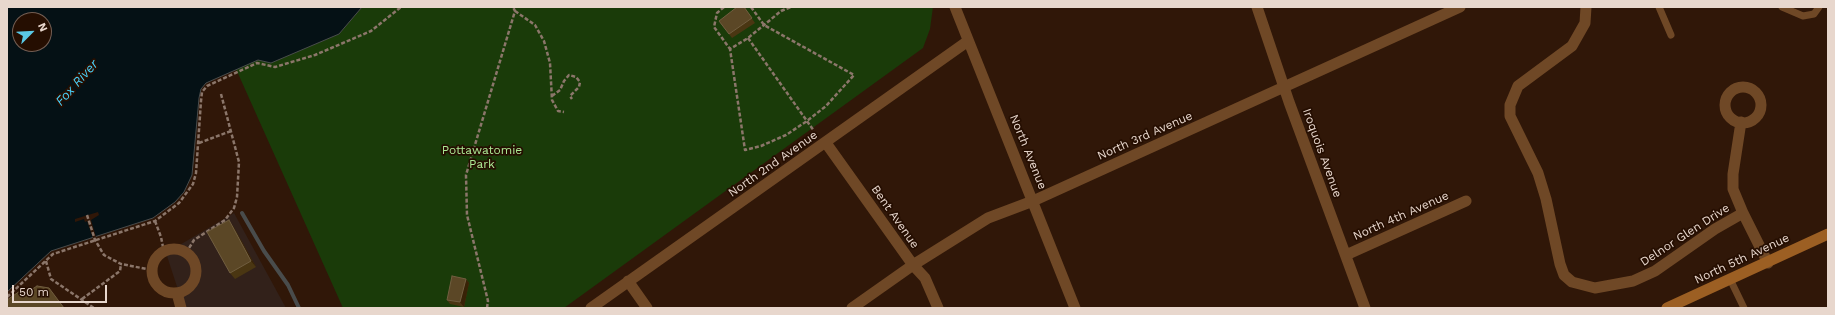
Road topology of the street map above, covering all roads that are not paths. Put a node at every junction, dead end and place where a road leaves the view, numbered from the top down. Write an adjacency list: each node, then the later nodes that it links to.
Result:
1 (955, 7): 9 (street, North Avenue)
2 (1257, 7): 10 (street, Iroquois Avenue)
3 (1460, 7): 10 (street, North 3rd Avenue)
4 (1586, 7): 15 (street, Delnor Glen Drive)
5 (1659, 7): 8 (lane)
6 (1782, 7): 7 (lane)
7 (1819, 7)
8 (1671, 36)
9 (968, 41): 12 (street, North 2nd Avenue); 13 (street, North Avenue)
10 (1285, 88): 13 (street, North 3rd Avenue); 17 (street, Iroquois Avenue)
11 (1741, 122): 15 (street)
12 (826, 143): 19 (street, Bent Avenue); 21 (street, North 2nd Avenue)
13 (1033, 201): 19 (street, North 3rd Avenue); 29 (street, North Avenue)
14 (1466, 201): 17 (street, North 4th Avenue)
15 (1744, 213): 18 (street, Delnor Glen Drive)
16 (1828, 234): 18 (main road, North 5th Avenue)
17 (1346, 255): 30 (street, Iroquois Avenue)
18 (1768, 263): 20 (main road, North 5th Avenue)
19 (913, 265): 27 (street, North 3rd Avenue); 28 (street, Bent Avenue)
20 (1730, 279): 23 (main road, North 5th Avenue); 31 (lane)
21 (628, 281): 25 (street, North 2nd Avenue); 26 (street)
22 (177, 293): 22 (street); 24 (street)
23 (1672, 307)
24 (181, 308)
25 (591, 308)
26 (647, 308)
27 (852, 308)
28 (938, 308)
29 (1075, 308)
30 (1365, 308)
31 (1744, 308)

